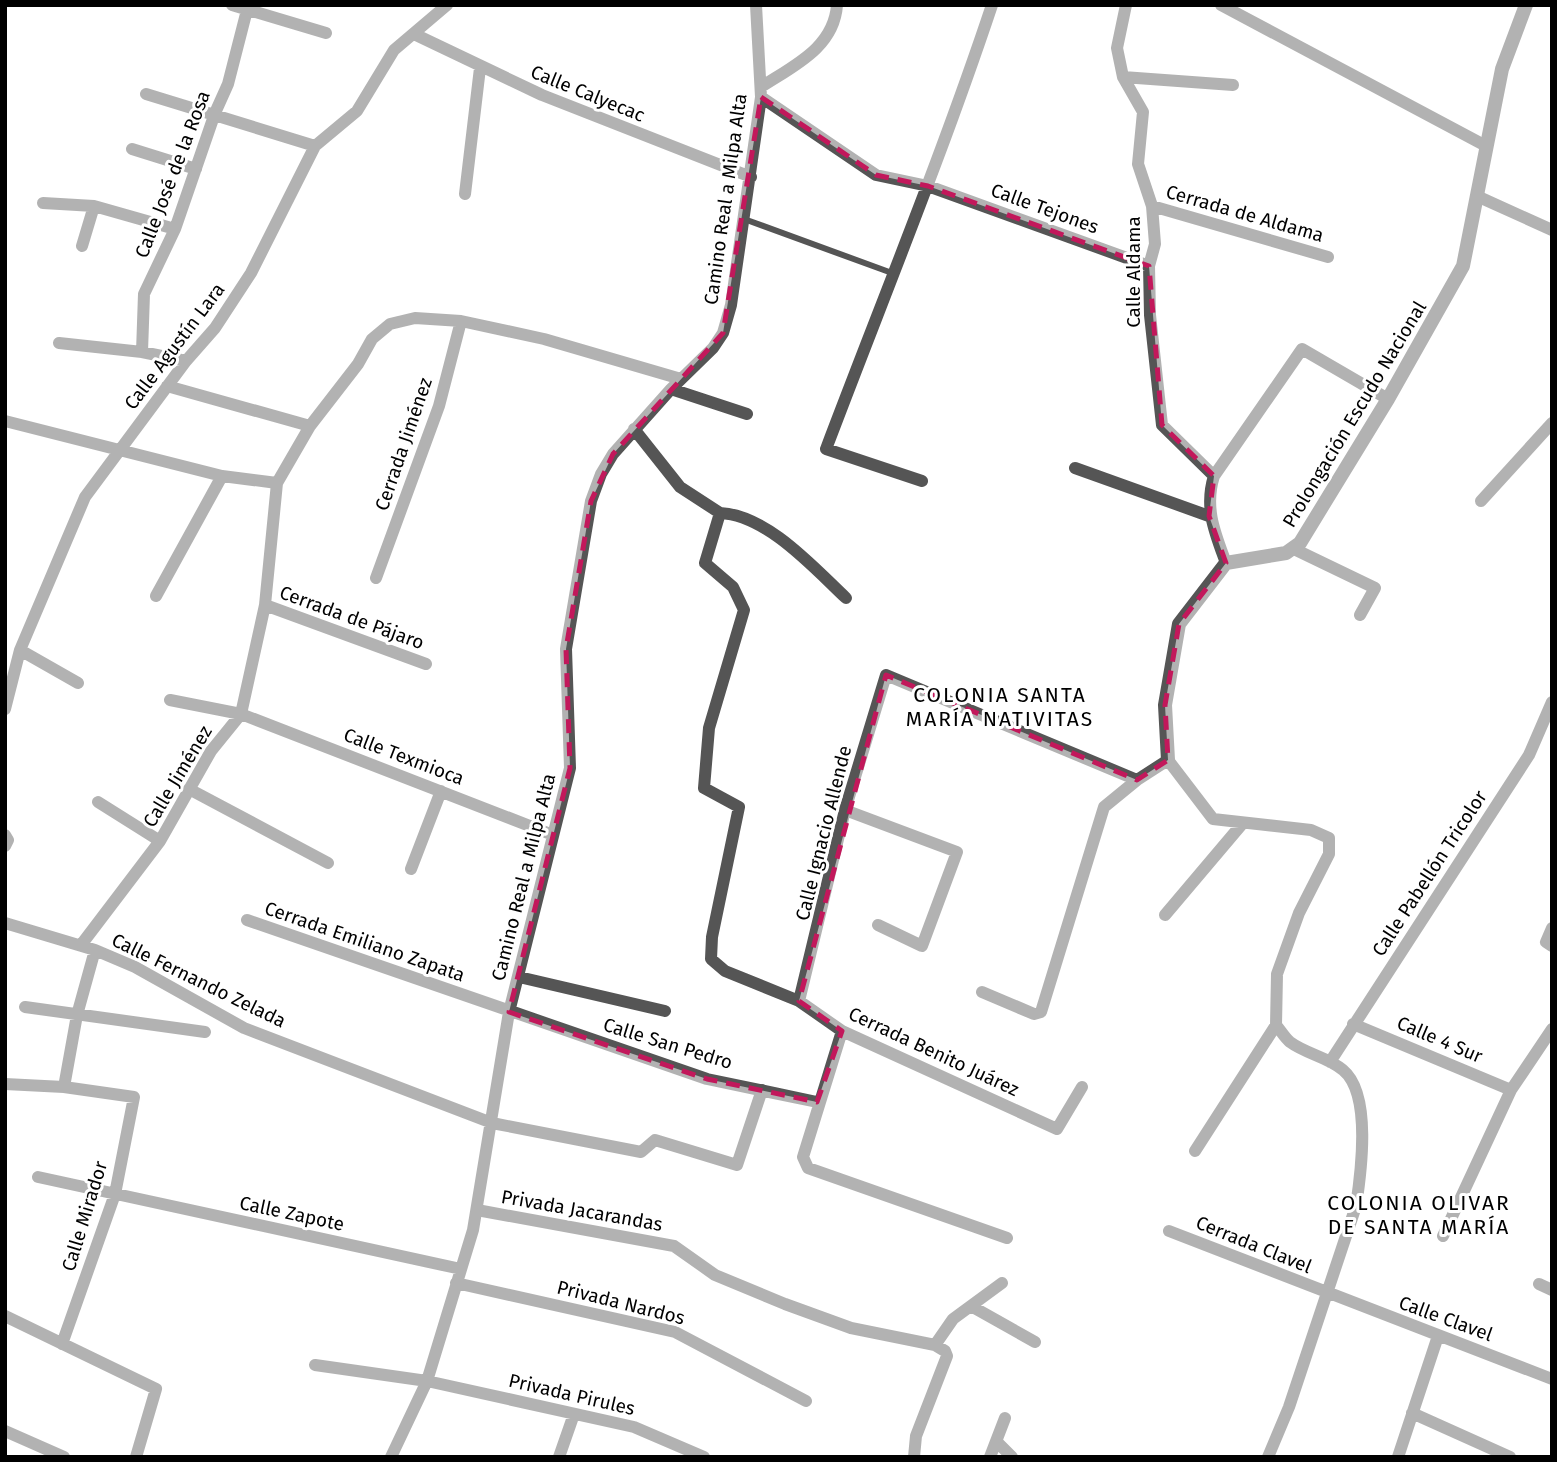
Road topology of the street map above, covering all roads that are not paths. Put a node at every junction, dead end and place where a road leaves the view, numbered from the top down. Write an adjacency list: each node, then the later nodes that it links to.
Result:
1 (232, 5): 9 (street)
2 (447, 5): 11 (street, Calle Agustín Lara)
3 (756, 5): 15 (street, Camino Real a Milpa Alta)
4 (837, 5): 15 (street)
5 (992, 5): 23 (street)
6 (1126, 5): 13 (street, Calle Aldama)
7 (1221, 5): 19 (street)
8 (1526, 5): 19 (street, Prolongación Escudo Nacional)
9 (247, 10): 10 (street); 17 (street, Calle José de la Rosa)
10 (326, 33)
11 (414, 34): 12 (street, Calle Calyecac); 18 (street, Calle Agustín Lara)
12 (480, 68): 22 (street, Calle Calyecac); 24 (street)
13 (1123, 77): 14 (street); 28 (street, Calle Aldama)
14 (1233, 85)
15 (761, 92): 22 (street, Camino Real a Milpa Alta); 23 (street, Calle Tejones)
16 (146, 94): 17 (street)
17 (215, 113): 18 (street); 21 (street, Calle José de la Rosa)
18 (314, 146): 39 (street, Calle Agustín Lara)
19 (1486, 146): 25 (street, Prolongación Escudo Nacional)
20 (132, 149): 21 (street)
21 (196, 169): 30 (street, Calle José de la Rosa)
22 (751, 177): 29 (street, Camino Real a Milpa Alta)
23 (928, 186): 34 (street, Calle Tejones); 35 (street)
24 (465, 194)
25 (1479, 197): 31 (street); 43 (street, Prolongación Escudo Nacional)
26 (43, 203): 27 (street)
27 (94, 206): 30 (street); 32 (street)
28 (1152, 206): 33 (street, Cerrada de Aldama); 34 (street, Calle Aldama)
29 (744, 219): 35 (lane); 40 (street, Camino Real a Milpa Alta)
30 (175, 229): 38 (street, Calle José de la Rosa)
31 (1552, 230)
32 (82, 246)
33 (1328, 257)
34 (1149, 266): 52 (street, Calle Aldama)
35 (892, 272): 53 (street)
36 (461, 321): 40 (street); 47 (street); 60 (street, Cerrada Jiménez)
37 (59, 343): 38 (street)
38 (142, 352): 39 (street)
39 (186, 361): 41 (street, Calle Agustín Lara)
40 (681, 379): 42 (street, Camino Real a Milpa Alta)
41 (167, 386): 47 (street); 49 (street, Calle Agustín Lara)
42 (671, 389): 44 (street); 48 (street, Camino Real a Milpa Alta)
43 (1388, 398): 52 (street); 58 (street, Prolongación Escudo Nacional)
44 (747, 414)
45 (5, 421): 49 (street)
46 (1552, 423): 55 (street)
47 (310, 426): 54 (street)
48 (634, 429): 56 (street); 80 (street, Camino Real a Milpa Alta)
49 (118, 451): 51 (street); 65 (street, Calle Agustín Lara)
50 (1075, 468): 57 (street)
51 (222, 475): 54 (street); 61 (street)
52 (1214, 476): 57 (street)
53 (922, 481)
54 (277, 483): 63 (street, Calle Jiménez)
55 (1481, 501)
56 (720, 513): 62 (street); 95 (street, Cerrada Benito Juárez)
57 (1209, 516): 59 (street)
58 (1294, 549): 59 (street, Prolongación Escudo Nacional); 64 (street)
59 (1226, 563): 72 (street)
60 (376, 578)
61 (156, 596)
62 (846, 598)
63 (265, 606): 66 (street, Cerrada de Pájaro); 71 (street, Calle Jiménez)
64 (1360, 615)
65 (20, 650): 67 (street); 70 (street, Calle Agustín Lara)
66 (426, 664)
67 (78, 683)
68 (170, 700): 71 (street, Calle Texmioca)
69 (1552, 702): 100 (street, Calle Pabellón Tricolor)
70 (5, 709)
71 (241, 714): 74 (street, Calle Jiménez); 75 (street, Calle Texmioca)
72 (1168, 760): 73 (street); 78 (street)
73 (1137, 780): 77 (street, Calle Ignacio Allende); 94 (street)
74 (189, 789): 81 (street, Calle Jiménez); 83 (street)
75 (441, 791): 80 (street, Calle Texmioca); 84 (street)
76 (98, 802): 81 (street)
77 (845, 810): 88 (street); 95 (street, Calle Ignacio Allende)
78 (1242, 824): 85 (street); 101 (street)
79 (5, 835): 82 (street)
80 (554, 835): 93 (street, Camino Real a Milpa Alta)
81 (160, 841): 90 (street, Calle Jiménez)
82 (5, 846)
83 (328, 863)
84 (411, 869)
85 (1165, 915)
86 (247, 920): 98 (street, Cerrada Emiliano Zapata)
87 (5, 923): 90 (street, Calle Fernando Zelada)
88 (878, 925)
89 (1552, 928): 91 (street)
90 (81, 944): 92 (street, Calle Fernando Zelada)
91 (1552, 946)
92 (95, 950): 99 (street); 113 (street, Calle Fernando Zelada)
93 (519, 977): 97 (street); 98 (street, Camino Real a Milpa Alta)
94 (982, 992)
95 (799, 1001): 103 (street, Cerrada Benito Juárez)
96 (25, 1007): 99 (street)
97 (665, 1011)
98 (509, 1012): 110 (street, Calle San Pedro); 113 (street, Camino Real a Milpa Alta)
99 (77, 1016): 104 (street); 108 (street)
100 (1353, 1024): 106 (street, Calle Pabellón Tricolor); 111 (street, Calle 4 Sur)
101 (1276, 1026): 106 (street); 114 (street)
102 (1552, 1029): 105 (street)
103 (842, 1031): 109 (street, Cerrada Benito Juárez); 112 (street)
104 (205, 1032)
105 (1547, 1050): 111 (street)
106 (1330, 1062): 126 (street)
107 (5, 1084): 108 (street)
108 (64, 1087): 116 (street, Calle Mirador)
109 (1082, 1087)
110 (762, 1090): 112 (street, Calle San Pedro); 113 (street, Calle Fernando Zelada)
111 (1511, 1090): 119 (street)
112 (817, 1102): 120 (street)
113 (492, 1123): 117 (street, Camino Real a Milpa Alta)
114 (1195, 1151)
115 (38, 1177): 116 (street, Calle Zapote)
116 (115, 1194): 121 (street, Calle Zapote); 131 (street, Calle Mirador)
117 (477, 1210): 121 (street, Camino Real a Milpa Alta); 132 (street, Privada Jacarandas)
118 (1169, 1231): 126 (street, Cerrada Clavel)
119 (1443, 1236)
120 (1007, 1238)
121 (461, 1269): 122 (street, Camino Real a Milpa Alta)
122 (456, 1283): 135 (street, Camino Real a Milpa Alta); 136 (street, Privada Nardos)
123 (1002, 1283): 127 (street)
124 (1539, 1284): 125 (street)
125 (1552, 1290)
126 (1326, 1293): 129 (street, Calle Clavel); 150 (street)
127 (971, 1306): 130 (street); 132 (street)
128 (5, 1316): 131 (street)
129 (1438, 1336): 134 (street, Calle Clavel); 138 (street)
130 (1035, 1342)
131 (62, 1344): 143 (street)
132 (935, 1345): 147 (street)
133 (315, 1365): 135 (street, Privada Pirules)
134 (1552, 1379)
135 (427, 1381): 137 (street, Privada Pirules); 144 (street, Camino Real a Milpa Alta)
136 (806, 1401)
137 (574, 1413): 145 (street); 146 (street, Privada Pirules)
138 (1412, 1413): 151 (street); 152 (street)
139 (1005, 1418): 141 (street)
140 (5, 1431): 142 (street)
141 (997, 1442): 148 (street); 149 (street)
142 (64, 1457)
143 (136, 1457)
144 (391, 1457)
145 (559, 1457)
146 (704, 1457)
147 (914, 1457)
148 (990, 1457)
149 (1012, 1457)
150 (1268, 1457)
151 (1398, 1457)
152 (1510, 1457)

